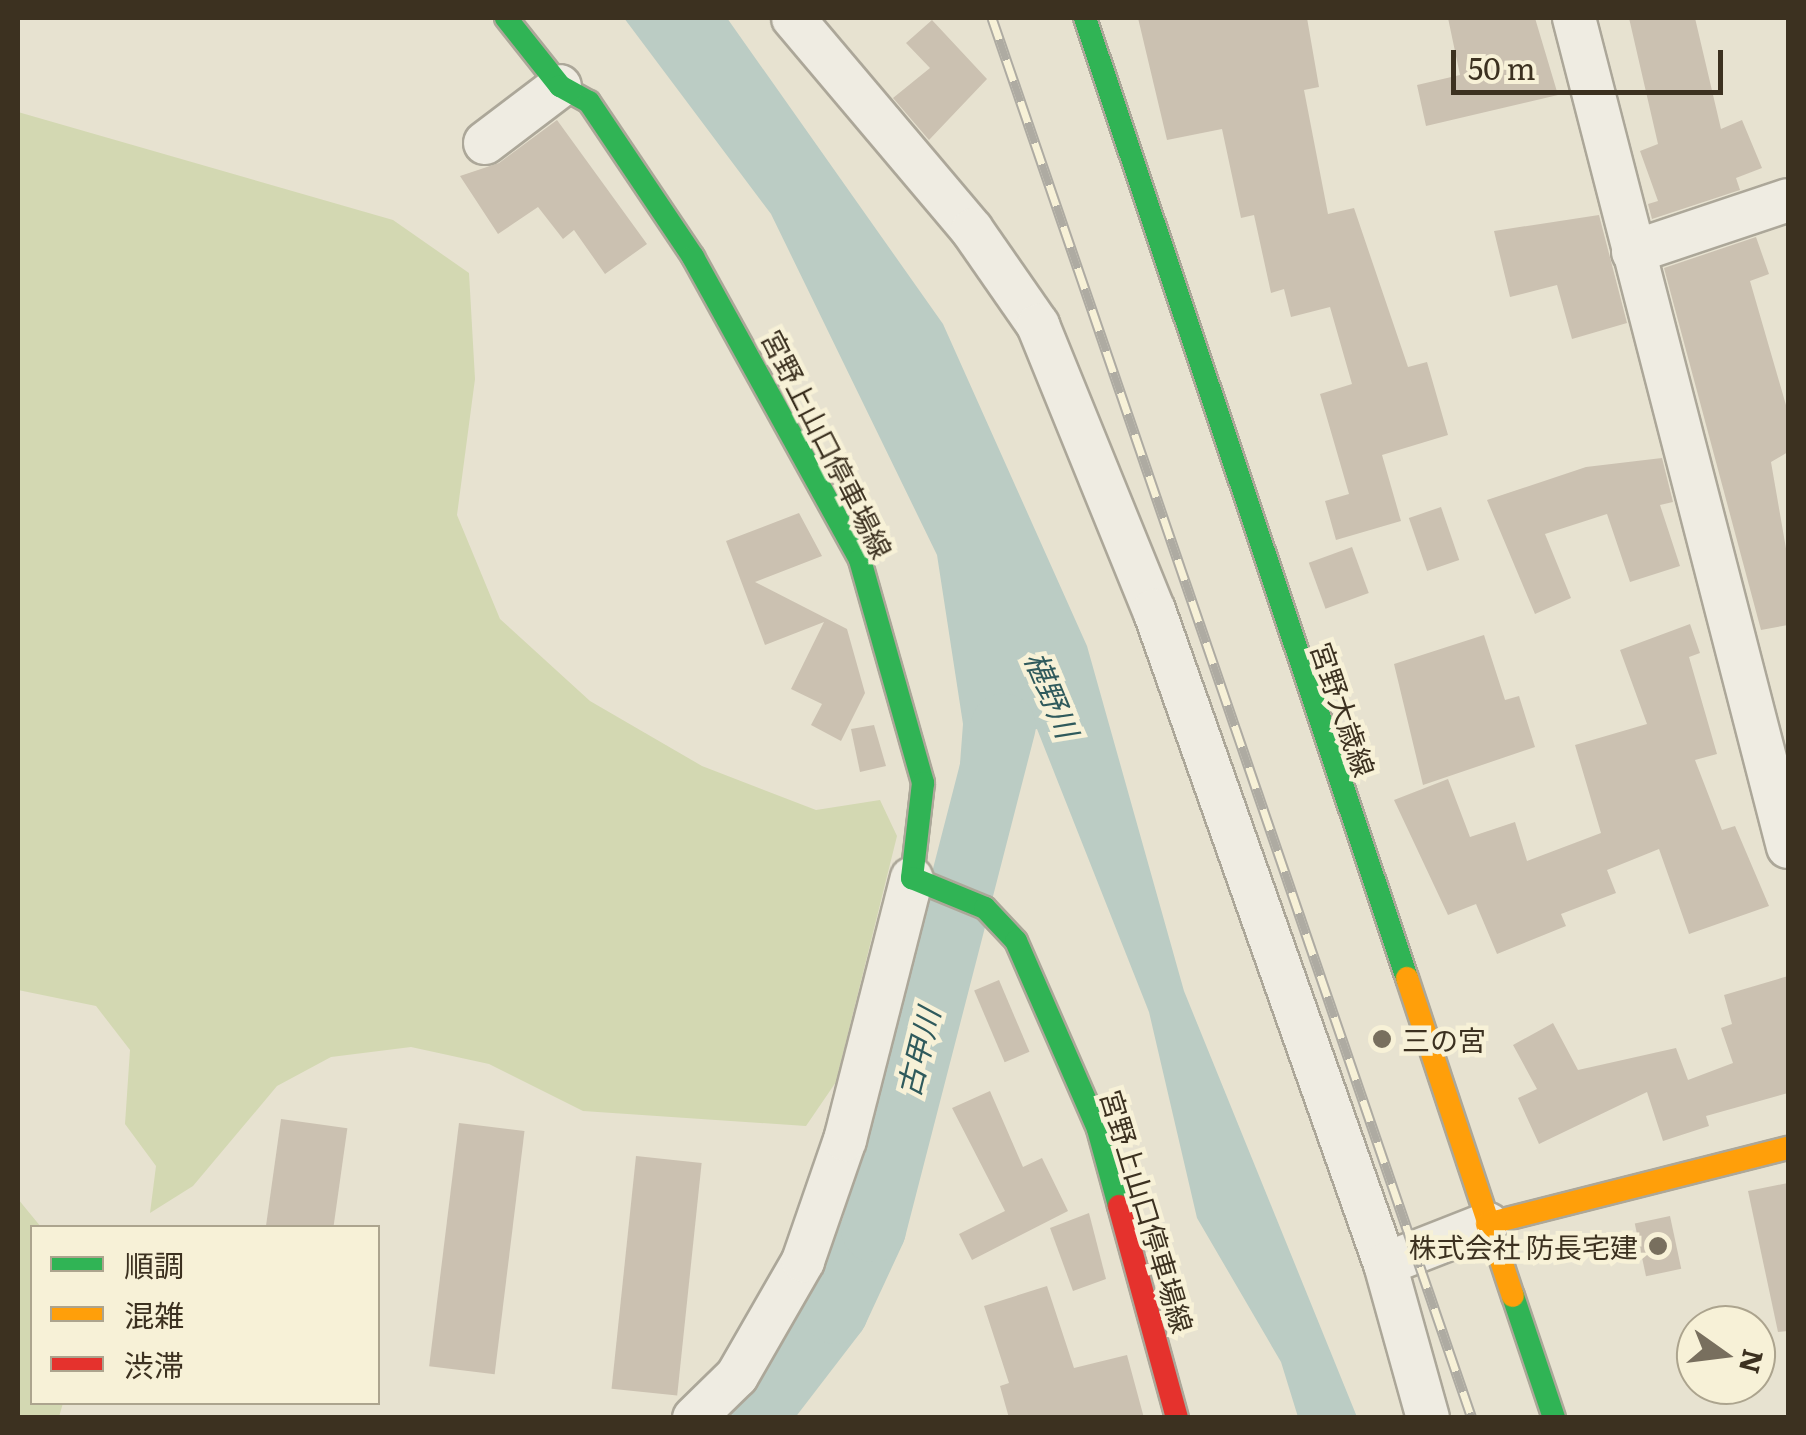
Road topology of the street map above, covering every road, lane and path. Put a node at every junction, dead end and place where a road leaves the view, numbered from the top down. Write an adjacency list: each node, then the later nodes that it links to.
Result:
1 (506, 18): 5 (main road, 宮野上山口停車場線)
2 (792, 18): 13 (street)
3 (1085, 18): 12 (main road, 宮野大歳線)
4 (1574, 18): 8 (street)
5 (560, 86): 6 (street); 10 (main road, 宮野上山口停車場線)
6 (485, 143)
7 (1788, 200): 8 (street)
8 (1633, 252): 9 (street)
9 (1788, 847)
10 (918, 884): 14 (street); 15 (main road, 宮野上山口停車場線)
11 (1788, 1148): 12 (main road)
12 (1487, 1224): 13 (street); 17 (main road, 宮野大歳線)
13 (1385, 1264): 16 (street)
14 (694, 1418)
15 (1177, 1418)
16 (1428, 1418)
17 (1554, 1418)

